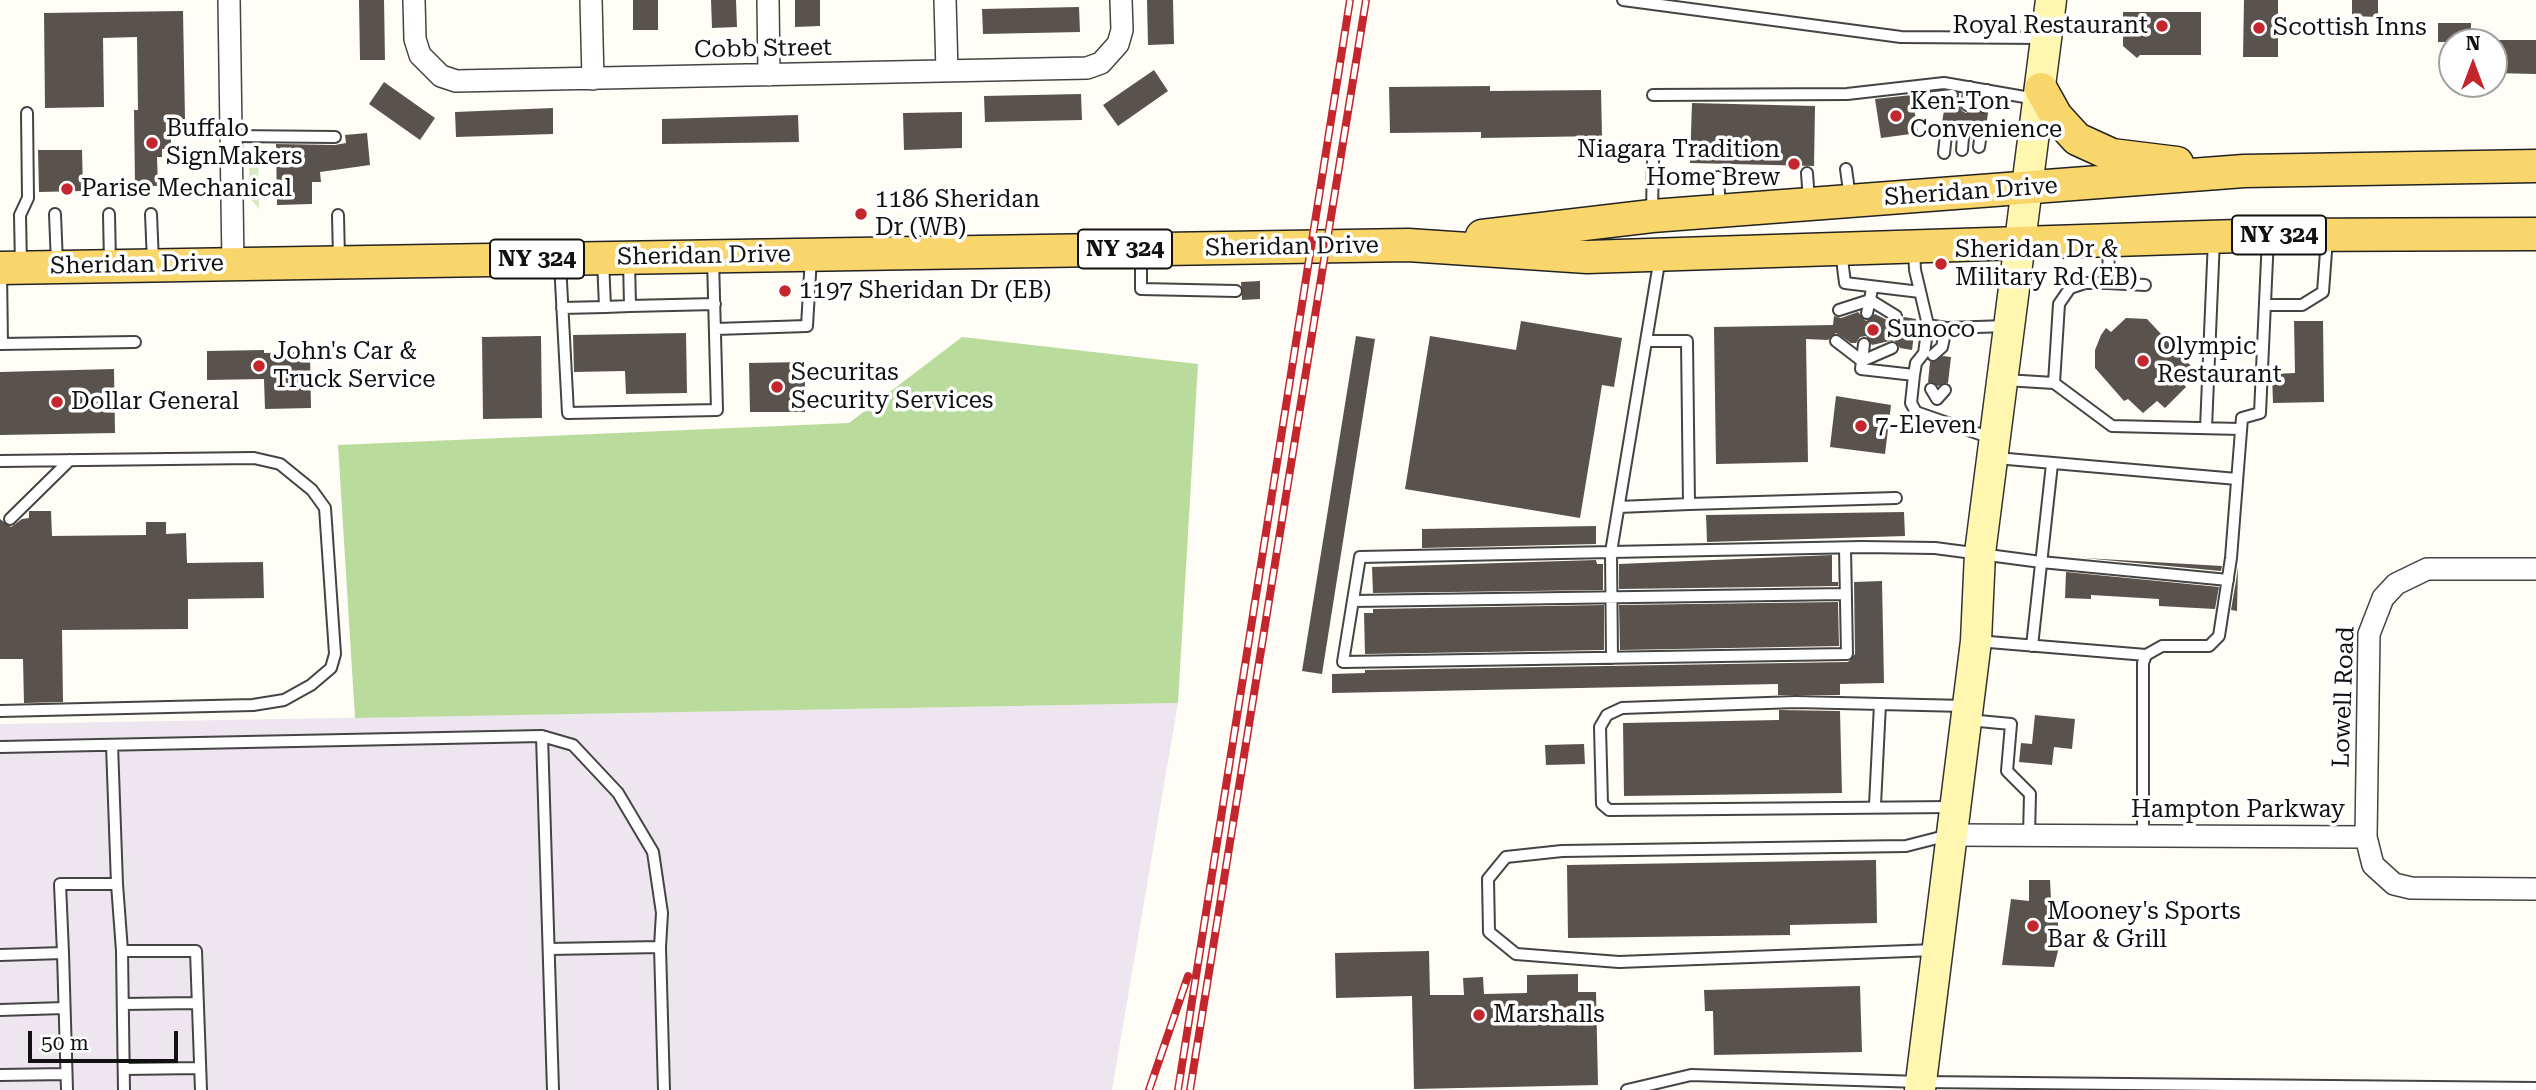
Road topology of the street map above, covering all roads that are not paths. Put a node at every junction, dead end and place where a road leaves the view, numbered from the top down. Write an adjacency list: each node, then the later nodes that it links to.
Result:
1 (229, 0): 23 (street)
2 (414, 0): 12 (street, Cobb Street)
3 (591, 0): 12 (street)
4 (768, 0): 11 (street)
5 (945, 0): 10 (street)
6 (1121, 0): 10 (street, Cobb Street)
7 (1623, 0): 9 (lane)
8 (2052, 0): 9 (main road)
9 (2046, 38): 16 (main road)
10 (947, 71): 11 (street, Cobb Street)
11 (769, 75): 12 (street, Cobb Street)
12 (593, 79)
13 (1970, 87): 14 (lane); 15 (lane); 19 (lane)
14 (1987, 90): 16 (lane); 20 (lane)
15 (1952, 94): 17 (lane); 18 (lane)
16 (2040, 94): 31 (main road); 34 (main road)
17 (1653, 95)
18 (1927, 98)
19 (1967, 105)
20 (1984, 107)
21 (27, 113): 62 (lane)
22 (1946, 135): 27 (lane)
23 (230, 136): 24 (lane); 59 (street)
24 (335, 136)
25 (1963, 137): 26 (lane)
26 (1962, 150)
27 (1944, 153)
28 (1653, 159): 42 (lane)
29 (2536, 166): 31 (main road, Sheridan Drive / NY 324)
30 (1846, 169): 35 (lane)
31 (2244, 171): 34 (main road, Sheridan Drive / NY 324)
32 (1807, 173): 36 (lane)
33 (1718, 177): 37 (lane)
34 (2028, 188): 35 (main road, Sheridan Drive / NY 324); 47 (main road)
35 (1850, 202): 36 (main road, Sheridan Drive / NY 324)
36 (1809, 204): 37 (main road, Sheridan Drive / NY 324)
37 (1720, 211): 42 (main road, Sheridan Drive / NY 324)
38 (55, 214): 63 (lane)
39 (108, 214): 61 (lane)
40 (151, 214): 60 (lane)
41 (338, 215): 58 (lane)
42 (1652, 216): 49 (main road, Sheridan Drive / NY 324)
43 (2327, 234): 44 (main road, Sheridan Drive / NY 324); 45 (main road, Sheridan Drive / NY 324); 71 (lane)
44 (2536, 234)
45 (2269, 235): 46 (main road, Sheridan Drive / NY 324); 71 (lane)
46 (2214, 237): 48 (main road, Sheridan Drive / NY 324); 97 (lane)
47 (2022, 241): 48 (main road, Sheridan Drive / NY 324); 50 (main road, Sheridan Drive / NY 324); 79 (main road)
48 (2109, 241): 64 (lane)
49 (1408, 245): 52 (main road, Sheridan Drive / NY 324); 54 (main road, Sheridan Drive / NY 324)
50 (1914, 246): 51 (main road, Sheridan Drive / NY 324); 68 (lane)
51 (1840, 248): 54 (main road, Sheridan Drive / NY 324); 66 (lane)
52 (1141, 249): 53 (main road, Sheridan Drive / NY 324); 67 (lane)
53 (811, 254): 55 (main road, Sheridan Drive / NY 324); 81 (lane)
54 (1660, 254): 82 (lane)
55 (713, 256): 56 (main road, Sheridan Drive / NY 324); 70 (lane)
56 (616, 257): 57 (main road, Sheridan Drive / NY 324); 72 (lane); 73 (lane)
57 (560, 258): 58 (main road, Sheridan Drive / NY 324); 74 (lane)
58 (339, 262): 59 (main road, Sheridan Drive / NY 324)
59 (233, 264): 60 (main road, Sheridan Drive / NY 324)
60 (153, 265): 61 (main road, Sheridan Drive / NY 324)
61 (110, 266): 63 (main road, Sheridan Drive / NY 324)
62 (8, 267): 63 (main road, Sheridan Drive / NY 324); 85 (lane)
63 (57, 267)
64 (2108, 283): 65 (lane); 94 (lane)
65 (2145, 285)
66 (1871, 288): 68 (lane); 69 (lane)
67 (1236, 291)
68 (1920, 292): 78 (lane)
69 (1870, 300): 75 (lane); 76 (lane); 77 (lane)
70 (715, 304): 72 (lane); 81 (lane)
71 (2265, 305): 98 (lane)
72 (630, 306): 73 (lane)
73 (605, 307): 74 (lane)
74 (562, 308): 81 (lane)
75 (1839, 310)
76 (1867, 313)
77 (1896, 316)
78 (1928, 326): 80 (lane); 92 (lane)
79 (2009, 326): 80 (lane); 93 (main road)
80 (1946, 328): 87 (lane)
81 (716, 329)
82 (1648, 341): 105 (lane); 106 (lane)
83 (1836, 341): 91 (lane)
84 (135, 342): 85 (lane)
85 (1, 344)
86 (1864, 344): 91 (lane)
87 (1942, 346): 89 (lane); 90 (lane)
88 (1892, 348): 91 (lane)
89 (1933, 355)
90 (1948, 357)
91 (1862, 361): 92 (lane)
92 (1914, 375): 96 (lane)
93 (2003, 380): 94 (lane); 99 (main road)
94 (2054, 383): 97 (lane)
95 (1937, 393): 96 (lane)
96 (1935, 420): 99 (lane)
97 (2206, 428): 98 (lane)
98 (2241, 429): 103 (lane)
99 (1993, 448): 102 (lane); 110 (main road)
100 (70, 460): 101 (lane); 107 (lane); 122 (lane)
101 (0, 461)
102 (2052, 464): 103 (lane); 111 (lane)
103 (2237, 479): 113 (lane)
104 (1896, 498): 105 (lane)
105 (1689, 504): 106 (lane)
106 (1619, 507): 109 (lane)
107 (10, 519)
108 (1845, 548): 109 (lane); 110 (lane); 114 (lane)
109 (1611, 552): 115 (lane); 116 (lane)
110 (1980, 553): 111 (lane); 117 (main road)
111 (2041, 562): 113 (lane); 118 (lane)
112 (2536, 569): 131 (street, Lowell Road)
113 (2228, 580): 119 (lane)
114 (1846, 594): 115 (lane); 120 (lane)
115 (1611, 597): 116 (lane); 120 (lane)
116 (1353, 601): 120 (lane)
117 (1976, 641): 118 (lane); 123 (main road)
118 (2032, 646): 119 (lane)
119 (2146, 655): 130 (lane)
120 (1612, 658)
121 (1880, 704): 123 (lane); 127 (lane); 127 (lane)
122 (0, 711)
123 (1967, 713): 128 (main road); 129 (lane)
124 (542, 736): 125 (lane); 134 (lane); 135 (lane)
125 (112, 745): 126 (lane); 132 (lane)
126 (0, 747)
127 (1875, 806): 128 (lane)
128 (1953, 821): 129 (street, Hampton Parkway); 136 (main road); 136 (lane)
129 (2029, 835): 130 (street, Hampton Parkway)
130 (2143, 836): 131 (street, Hampton Parkway)
131 (2366, 837): 133 (street, Hampton Parkway)
132 (117, 884): 137 (lane); 138 (lane)
133 (2536, 889)
134 (660, 947): 135 (lane); 155 (lane)
135 (549, 949): 154 (lane)
136 (1937, 950): 148 (main road)
137 (122, 951): 140 (lane); 141 (lane)
138 (63, 953): 139 (lane); 142 (lane)
139 (0, 955)
140 (197, 1003): 141 (lane); 144 (lane)
141 (122, 1004): 145 (lane)
142 (64, 1008): 143 (lane); 146 (lane)
143 (0, 1010)
144 (200, 1068): 145 (lane); 153 (lane)
145 (124, 1069): 152 (lane)
146 (66, 1074): 147 (lane); 151 (lane)
147 (0, 1075)
148 (1921, 1086): 149 (lane); 156 (lane)
149 (2315, 1088): 150 (lane)
150 (2533, 1088)
151 (66, 1090)
152 (124, 1090)
153 (201, 1090)
154 (553, 1090)
155 (664, 1090)
156 (1627, 1090)

